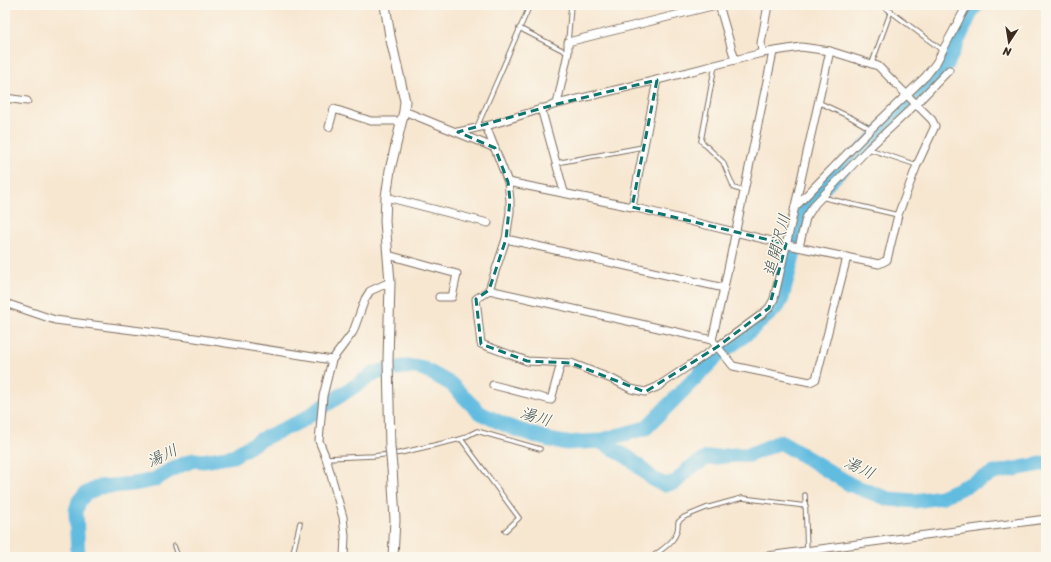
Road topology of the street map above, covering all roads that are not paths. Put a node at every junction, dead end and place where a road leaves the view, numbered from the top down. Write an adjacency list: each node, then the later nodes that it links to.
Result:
1 (385, 5): 28 (street)
2 (530, 5): 10 (lane)
3 (571, 5): 11 (lane)
4 (716, 5): 11 (street)
5 (719, 5): 17 (street)
6 (768, 5): 16 (street)
7 (882, 5): 9 (lane)
8 (967, 5): 12 (street)
9 (890, 11): 12 (lane); 18 (lane)
10 (519, 28): 15 (lane); 32 (lane)
11 (568, 42): 15 (street)
12 (942, 50): 23 (street)
13 (830, 51): 14 (street); 18 (street); 25 (street)
14 (772, 52): 16 (street); 41 (street)
15 (568, 53): 26 (street)
16 (762, 53): 17 (street)
17 (735, 60): 19 (street)
18 (872, 63): 23 (street)
19 (715, 65): 21 (street); 41 (lane)
20 (949, 70): 23 (street)
21 (657, 80): 26 (street); 35 (street)
22 (5, 98): 24 (street)
23 (912, 99): 33 (street); 37 (street); 39 (street)
24 (27, 101)
25 (818, 102): 33 (lane); 46 (street)
26 (557, 104): 27 (street)
27 (541, 108): 30 (street); 38 (street)
28 (404, 111): 29 (street); 34 (street)
29 (402, 121): 31 (street); 43 (street)
30 (486, 126): 32 (street); 36 (street)
31 (328, 127)
32 (476, 127): 34 (street)
33 (871, 129): 46 (street)
34 (458, 132): 36 (street)
35 (643, 146): 38 (lane); 45 (street)
36 (495, 148): 40 (street)
37 (869, 148): 39 (lane); 44 (street)
38 (556, 163): 42 (street)
39 (917, 165): 47 (street)
40 (508, 182): 42 (street); 50 (street)
41 (744, 191): 49 (street)
42 (564, 192): 45 (street)
43 (386, 197): 48 (street); 53 (street)
44 (821, 197): 47 (lane); 52 (street)
45 (632, 207): 49 (street)
46 (795, 208): 51 (street)
47 (898, 215): 54 (street)
48 (488, 223)
49 (736, 232): 51 (street); 56 (street)
50 (506, 239): 56 (street); 57 (street)
51 (787, 244): 52 (street); 61 (street)
52 (798, 247): 54 (street)
53 (388, 255): 55 (street); 58 (street)
54 (847, 257): 61 (street)
55 (390, 282): 62 (street); 78 (street, bridge)
56 (724, 288): 60 (street)
57 (489, 290): 60 (street); 63 (street)
58 (439, 297)
59 (5, 303): 62 (street)
60 (712, 340): 61 (street)
61 (720, 351): 63 (street)
62 (332, 360): 67 (street)
63 (561, 363): 64 (street)
64 (493, 385)
65 (462, 438): 66 (lane); 67 (lane); 72 (lane)
66 (540, 449)
67 (326, 458): 77 (street)
68 (805, 495): 69 (lane)
69 (806, 506): 74 (lane); 79 (lane)
70 (1046, 520): 74 (street)
71 (300, 523): 76 (lane)
72 (505, 531)
73 (174, 546): 75 (lane)
74 (808, 554): 80 (street)
75 (178, 557)
76 (292, 557)
77 (344, 557)
78 (393, 557)
79 (652, 557)
80 (760, 557)

